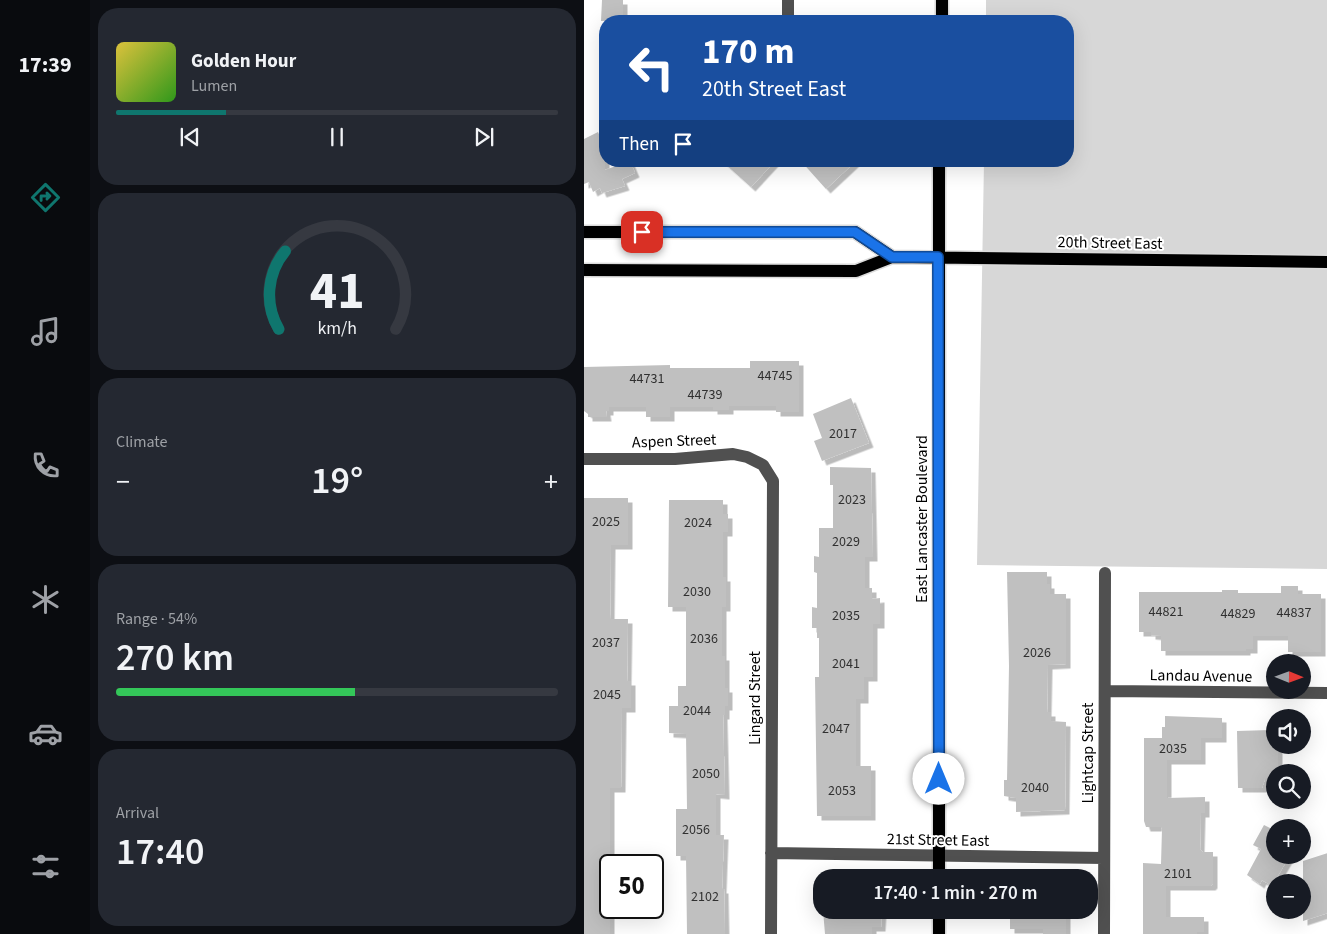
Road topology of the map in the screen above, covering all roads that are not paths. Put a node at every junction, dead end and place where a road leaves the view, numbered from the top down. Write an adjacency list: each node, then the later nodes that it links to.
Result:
1 (788, 0): 3 (street)
2 (942, 0): 4 (main road)
3 (788, 15)
4 (942, 15)
5 (939, 167): 8 (main road, East Lancaster Boulevard)
6 (584, 232): 7 (main road)
7 (892, 257): 8 (main road, 20th Street East); 10 (main road, 20th Street East)
8 (938, 257): 9 (main road, 20th Street East); 17 (main road, East Lancaster Boulevard)
9 (1327, 262)
10 (584, 270)
11 (584, 459): 12 (street, Aspen Street)
12 (763, 465): 16 (street, Lingard Street)
13 (1105, 573): 14 (street, Lightcap Street)
14 (1105, 691): 15 (street, Landau Avenue); 18 (street, Lightcap Street)
15 (1327, 693)
16 (771, 853): 17 (street, 21st Street East); 21 (street, Lingard Street)
17 (939, 857): 18 (street, 21st Street East); 19 (main road, East Lancaster Boulevard)
18 (1104, 858): 23 (street, Lightcap Street)
19 (939, 869)
20 (939, 919): 22 (main road)
21 (771, 934)
22 (938, 934)
23 (1104, 934)

